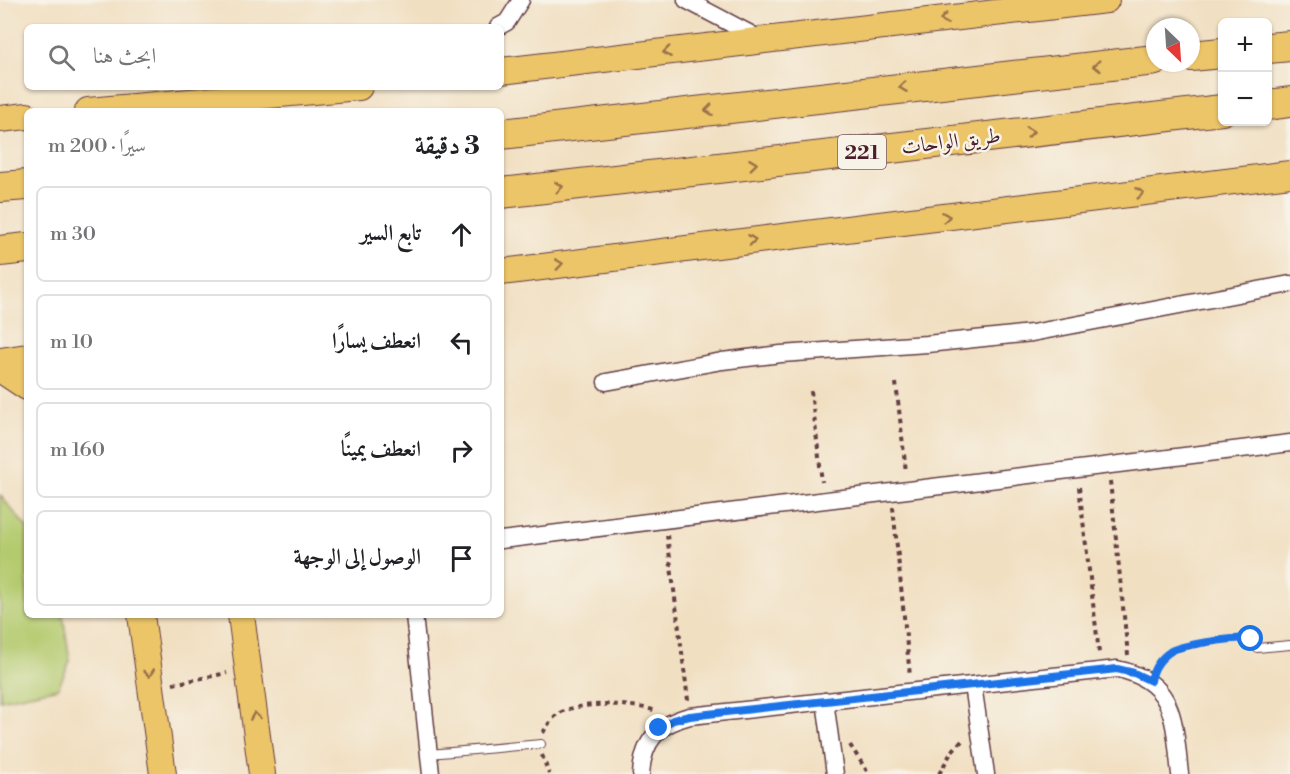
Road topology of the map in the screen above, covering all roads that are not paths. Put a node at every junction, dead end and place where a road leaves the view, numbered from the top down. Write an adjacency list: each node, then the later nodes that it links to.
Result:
1 (520, 0): 4 (street)
2 (686, 0): 5 (street)
3 (1101, 0): 5 (main road, one-way to 5)
4 (502, 24)
5 (763, 41): 11 (main road, one-way to 11)
6 (1290, 46): 7 (highway)
7 (1272, 48)
8 (1218, 53): 9 (highway)
9 (1200, 55)
10 (1146, 61): 19 (highway, one-way to 19)
11 (504, 72)
12 (325, 90): 15 (main road)
13 (1290, 102): 14 (highway)
14 (1272, 104)
15 (122, 108)
16 (1218, 110): 23 (highway, طريق الواحات / 221, one-way to 16)
17 (24, 116): 18 (main road)
18 (0, 119)
19 (504, 134)
20 (1290, 174): 26 (main road, one-way to 20)
21 (24, 185): 22 (highway)
22 (0, 188)
23 (504, 193)
24 (24, 248): 25 (highway)
25 (0, 251)
26 (504, 272)
27 (1290, 284): 31 (street)
28 (24, 358): 29 (main road)
29 (0, 362)
30 (0, 369): 32 (main road)
31 (606, 382)
32 (24, 385)
33 (1290, 442): 34 (street)
34 (504, 540)
35 (141, 618): 44 (main road, one-way to 44)
36 (241, 618): 45 (main road, one-way to 36)
37 (414, 618): 43 (street)
38 (1290, 645): 39 (lane)
39 (1257, 648)
40 (973, 685): 41 (street); 49 (street); 50 (street)
41 (825, 701): 47 (street); 48 (street)
42 (541, 744): 43 (lane)
43 (429, 754): 46 (street)
44 (163, 774)
45 (262, 774)
46 (431, 774)
47 (641, 774)
48 (835, 774)
49 (986, 774)
50 (1180, 774)

